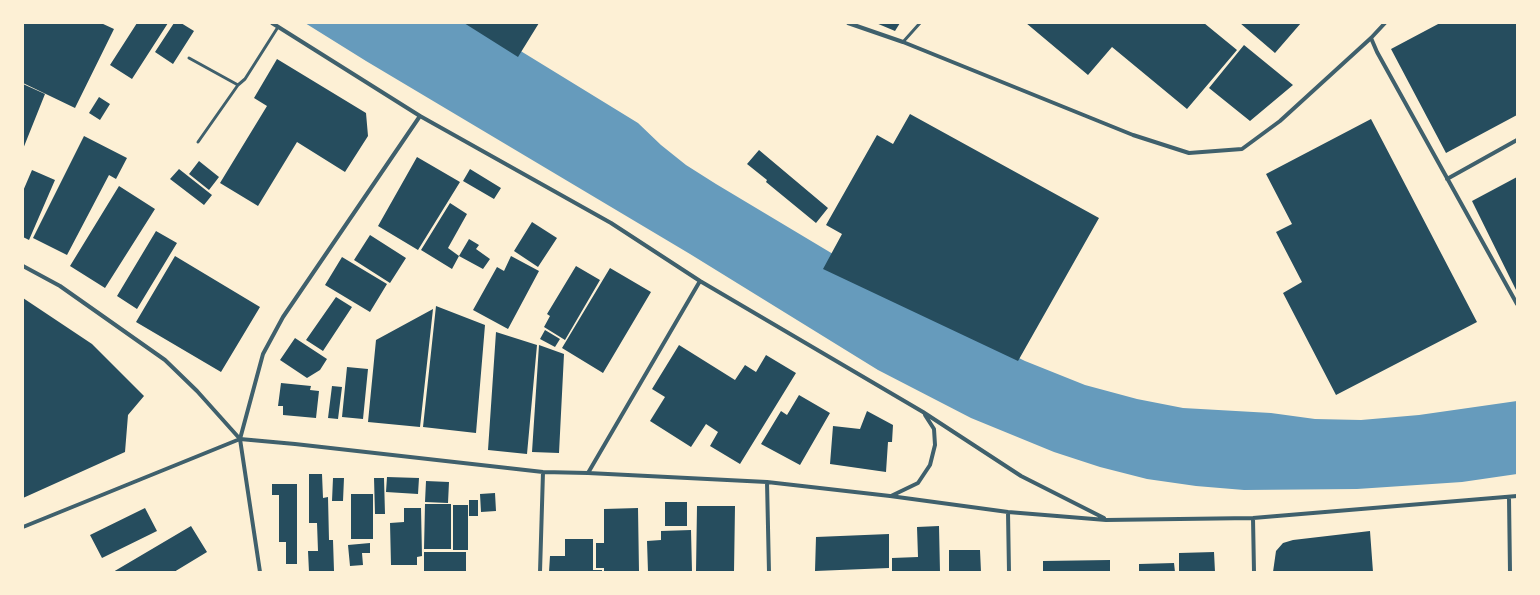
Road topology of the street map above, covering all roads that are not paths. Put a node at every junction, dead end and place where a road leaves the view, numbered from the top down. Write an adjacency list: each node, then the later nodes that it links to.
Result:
1 (272, 23): 5 (street)
2 (848, 23): 7 (street)
3 (920, 23): 7 (lane)
4 (1385, 23): 6 (street)
5 (278, 27): 9 (lane); 10 (street)
6 (1371, 38): 7 (street); 13 (street)
7 (904, 42)
8 (189, 58): 9 (lane)
9 (238, 85): 12 (lane)
10 (420, 116): 15 (street); 18 (street)
11 (1517, 140): 13 (street)
12 (198, 142)
13 (1447, 179): 16 (street)
14 (23, 266): 18 (street)
15 (700, 280): 17 (street); 20 (street)
16 (1517, 304)
17 (923, 412): 22 (street); 27 (street)
18 (240, 439): 19 (street); 28 (street); 29 (street)
19 (543, 472): 20 (street); 30 (street)
20 (588, 473): 21 (street)
21 (767, 482): 22 (street); 31 (street)
22 (890, 496): 25 (street)
23 (1517, 496): 24 (street)
24 (1509, 498): 26 (street); 34 (street)
25 (1008, 512): 27 (street); 32 (street)
26 (1253, 518): 27 (street); 33 (street)
27 (1106, 520)
28 (23, 527)
29 (260, 572)
30 (540, 572)
31 (769, 572)
32 (1009, 572)
33 (1254, 572)
34 (1510, 572)

